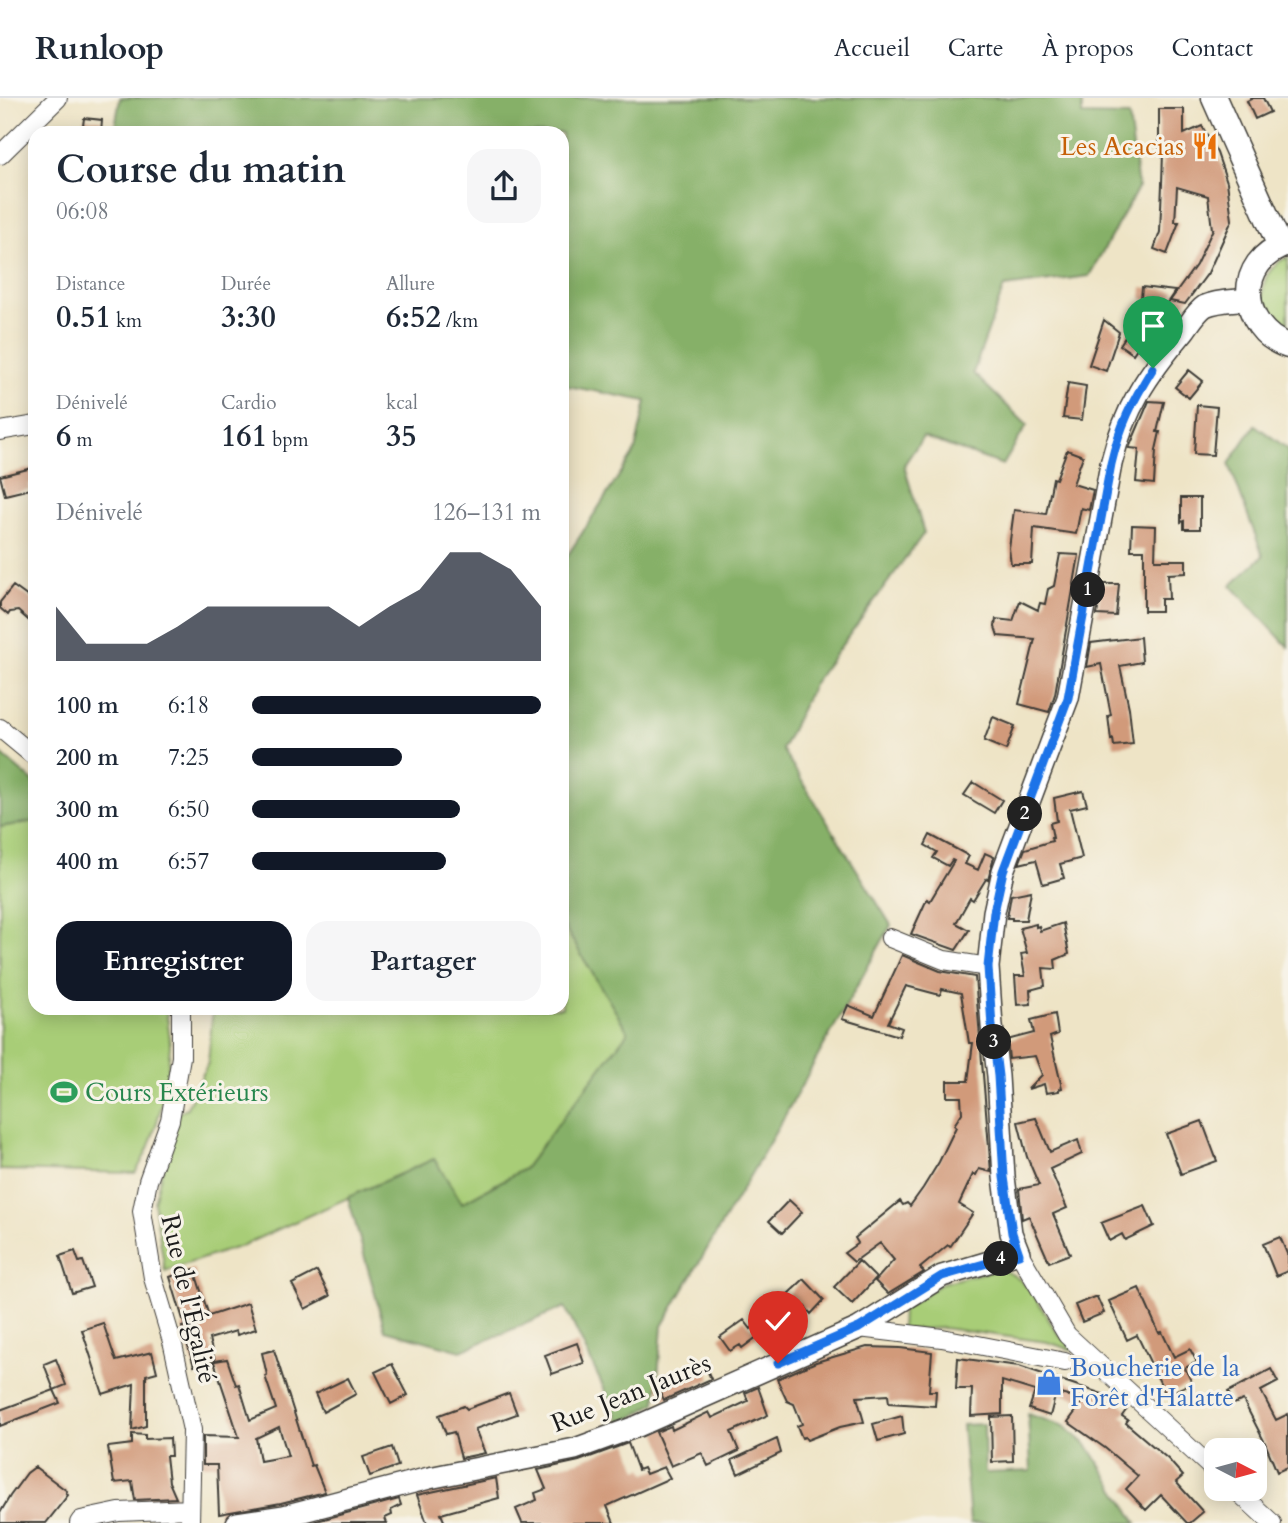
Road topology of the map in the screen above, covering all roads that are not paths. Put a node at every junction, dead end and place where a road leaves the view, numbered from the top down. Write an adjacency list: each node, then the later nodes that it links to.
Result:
1 (58, 98): 3 (street)
2 (1214, 98): 6 (main road)
3 (30, 126)
4 (28, 127): 5 (street)
5 (0, 155)
6 (1284, 245): 7 (main road)
7 (1248, 299): 8 (main road); 14 (street)
8 (1288, 346)
9 (28, 426): 10 (street)
10 (0, 431)
11 (0, 728): 12 (street)
12 (28, 751)
13 (890, 939): 14 (street)
14 (988, 967): 16 (street)
15 (181, 1015): 21 (street, Rue de l'Égalité)
16 (1019, 1254): 17 (street, Rue Jean Jaurès); 19 (street)
17 (859, 1328): 18 (street); 23 (street, Rue Jean Jaurès)
18 (1065, 1362)
19 (1204, 1461)
20 (1249, 1502): 24 (street)
21 (190, 1516): 22 (street)
22 (79, 1523)
23 (237, 1523)
24 (1272, 1523)

